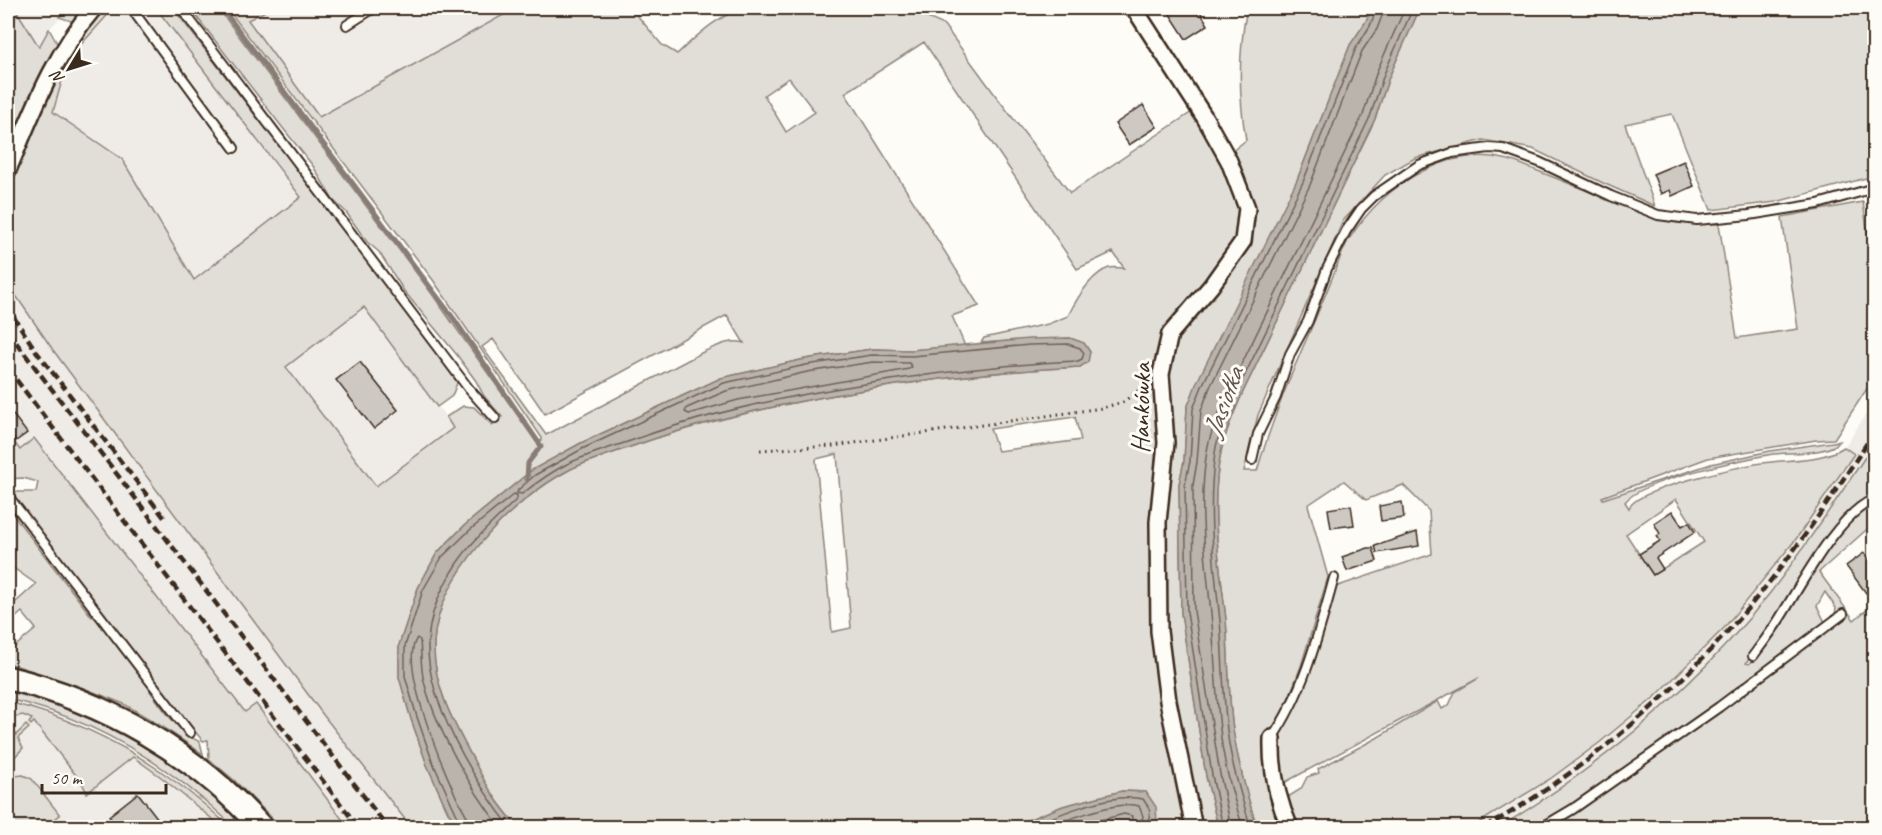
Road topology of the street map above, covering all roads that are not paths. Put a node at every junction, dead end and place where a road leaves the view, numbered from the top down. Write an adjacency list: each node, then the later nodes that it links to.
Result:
1 (94, 8): 8 (street)
2 (131, 8): 7 (lane)
3 (181, 8): 10 (lane)
4 (374, 8): 6 (lane)
5 (1134, 8): 21 (street, Hankówka)
6 (347, 25)
7 (234, 148)
8 (8, 170)
9 (1875, 188): 11 (lane)
10 (495, 418)
11 (1252, 460)
12 (8, 496): 18 (lane)
13 (1875, 499): 16 (lane)
14 (1334, 578): 19 (lane)
15 (1843, 614): 23 (lane)
16 (1753, 656)
17 (8, 678): 20 (main road)
18 (190, 733)
19 (1272, 738): 22 (street)
20 (262, 828)
21 (1194, 828)
22 (1290, 828)
23 (1541, 828)

